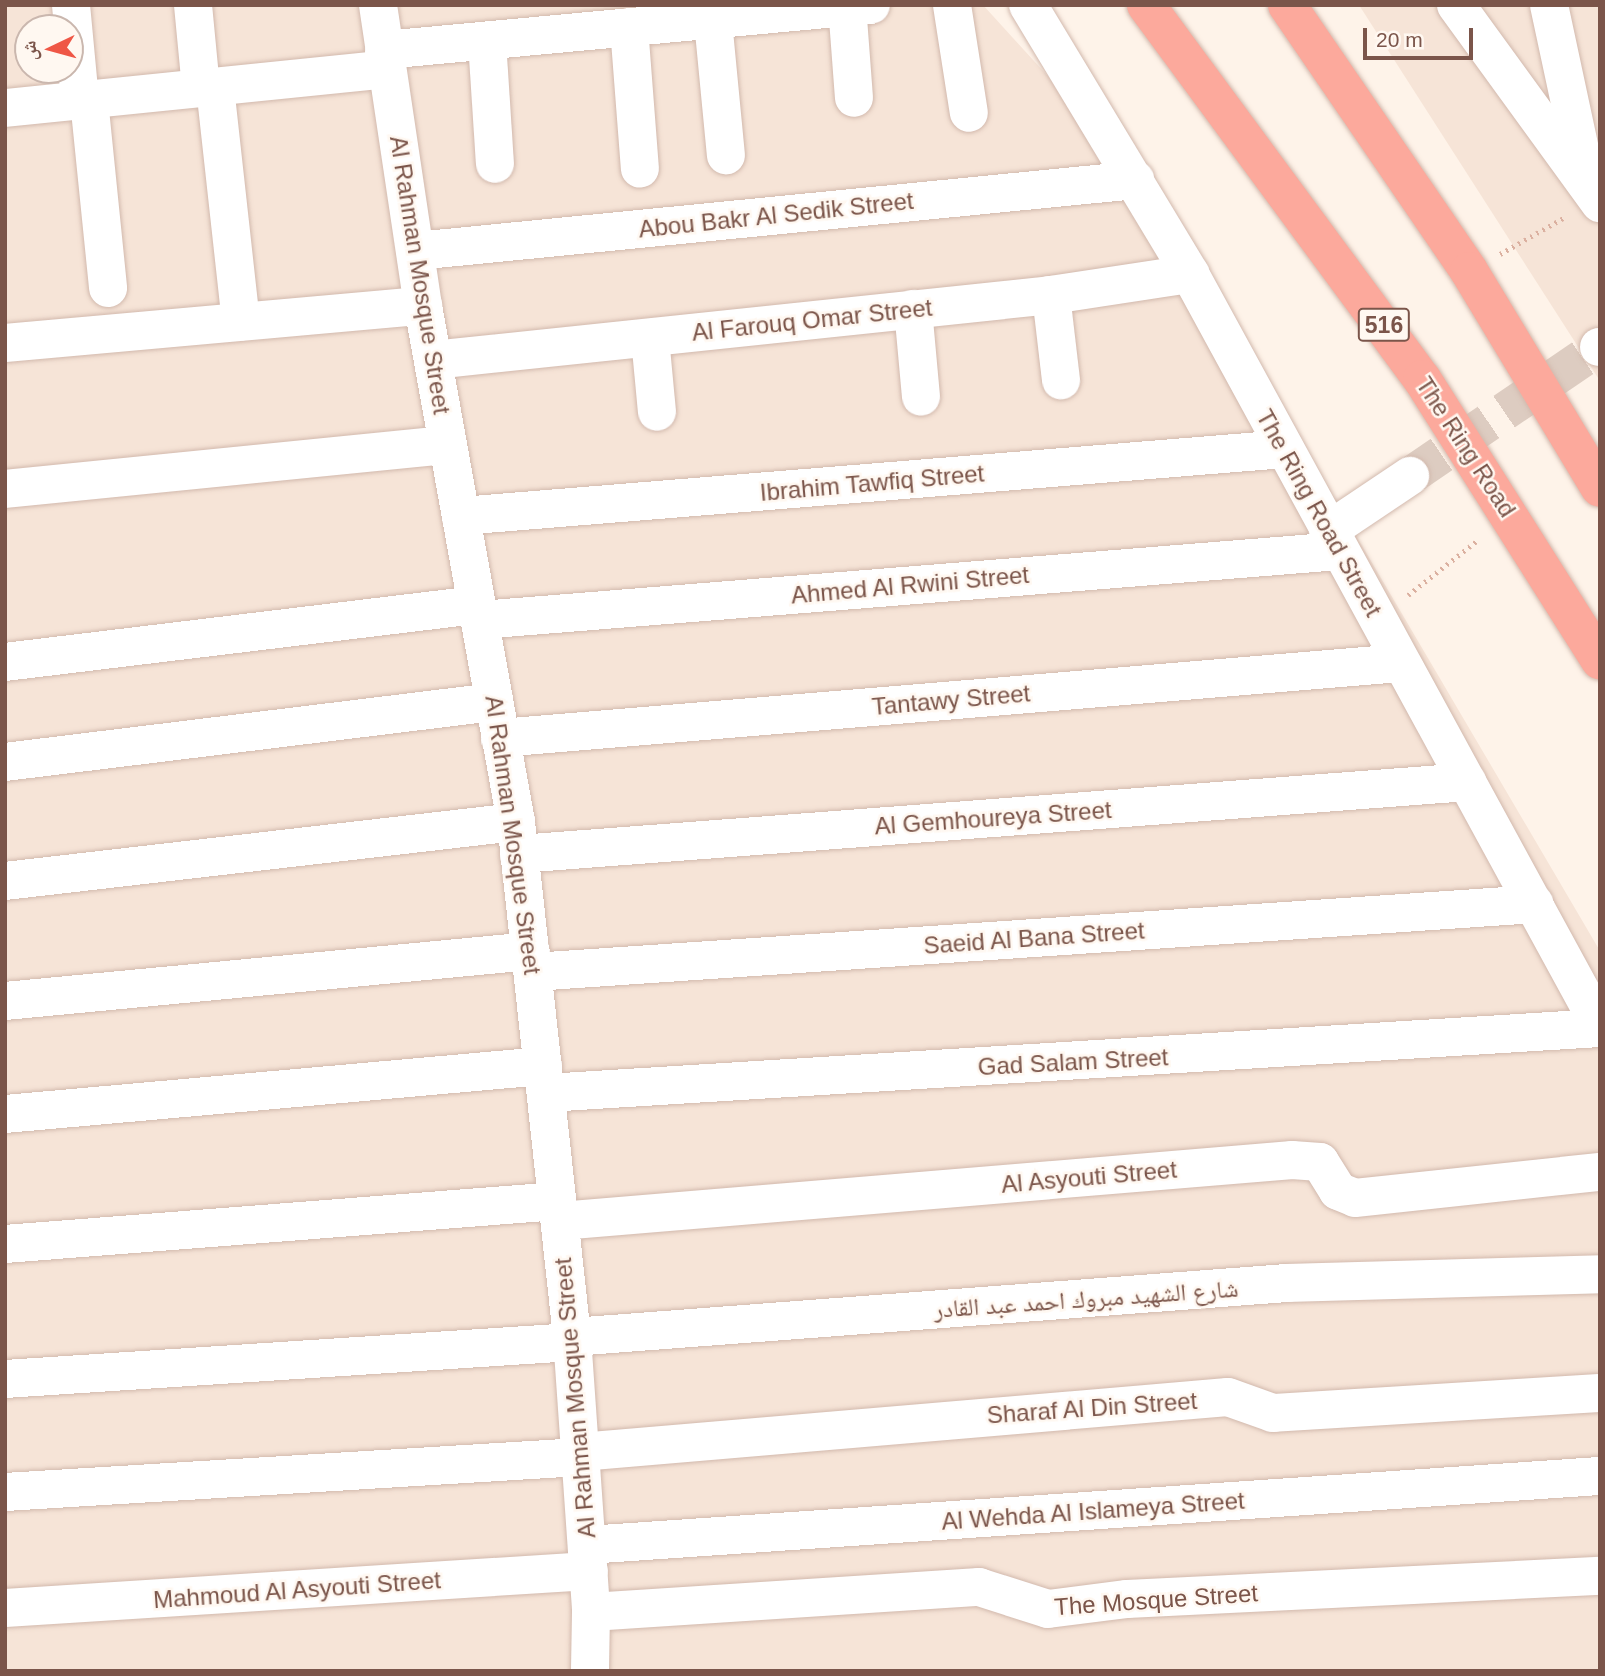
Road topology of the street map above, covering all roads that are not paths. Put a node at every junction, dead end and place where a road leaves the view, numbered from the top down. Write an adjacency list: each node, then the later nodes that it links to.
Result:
1 (71, 5): 18 (street)
2 (193, 5): 16 (street)
3 (377, 5): 15 (street, Al Rahman Mosque Street)
4 (952, 5): 20 (street)
5 (1028, 5): 25 (street, The Ring Road Street)
6 (1146, 5): 48 (highway, The Ring Road / 516)
7 (1287, 5): 43 (highway)
8 (1456, 5): 23 (street)
9 (1549, 5): 23 (street)
10 (855, 6): 12 (street); 17 (street)
11 (547, 20): 13 (street); 14 (street)
12 (713, 21): 13 (street); 21 (street)
13 (629, 27): 24 (street)
14 (487, 41): 15 (street); 22 (street)
15 (385, 59): 16 (street); 27 (street, Al Rahman Mosque Street)
16 (208, 87): 18 (street); 33 (street)
17 (854, 98)
18 (85, 100): 19 (street); 29 (street)
19 (5, 108)
20 (969, 113)
21 (726, 155)
22 (495, 164)
23 (1585, 164): 26 (street)
24 (640, 169)
25 (1136, 180): 27 (street, Abou Bakr Al Sedik Street); 28 (street, The Ring Road Street)
26 (1600, 203)
27 (416, 251): 31 (street, Al Rahman Mosque Street)
28 (1190, 274): 30 (street, Al Farouq Omar Street); 41 (street, The Ring Road Street)
29 (108, 288)
30 (1051, 295): 32 (street, Al Farouq Omar Street); 37 (street)
31 (423, 306): 33 (street); 36 (street, Al Rahman Mosque Street)
32 (912, 309): 34 (street, Al Farouq Omar Street); 38 (street)
33 (241, 322): 35 (street)
34 (650, 338): 36 (street, Al Farouq Omar Street); 39 (street)
35 (5, 343)
36 (433, 360): 40 (street, Al Rahman Mosque Street)
37 (1061, 380)
38 (921, 397)
39 (657, 412)
40 (447, 444): 44 (street); 45 (street, Al Rahman Mosque Street)
41 (1284, 449): 45 (street, Ibrahim Tawfiq Street); 46 (street, The Ring Road Street)
42 (1410, 476): 46 (street)
43 (1600, 488)
44 (5, 489)
45 (461, 516): 47 (street, Al Rahman Mosque Street)
46 (1334, 541): 47 (street, Ahmed Al Rwini Street); 50 (street, The Ring Road Street)
47 (478, 612): 49 (street, Ahmed Al Rwini Street); 51 (street, Al Rahman Mosque Street)
48 (1600, 661)
49 (5, 662)
50 (1401, 663): 51 (street, Tantawy Street); 53 (street, The Ring Road Street)
51 (497, 720): 52 (street, Tantawy Street); 54 (street, Al Rahman Mosque Street)
52 (5, 762)
53 (1467, 782): 54 (street, Al Gemhoureya Street); 56 (street, The Ring Road Street)
54 (517, 838): 55 (street, Al Gemhoureya Street); 57 (street, Al Rahman Mosque Street)
55 (5, 881)
56 (1535, 904): 57 (street, Saeid Al Bana Street); 59 (street, The Ring Road Street)
57 (532, 961): 58 (street, Saeid Al Bana Street); 60 (street, Al Rahman Mosque Street)
58 (5, 1001)
59 (1600, 1027): 60 (street, Gad Salam Street)
60 (545, 1080): 61 (street, Gad Salam Street); 63 (street, Al Rahman Mosque Street)
61 (5, 1114)
62 (1600, 1172): 63 (street, Al Asyouti Street)
63 (559, 1211): 64 (street); 66 (street, Al Rahman Mosque Street)
64 (5, 1244)
65 (1600, 1274): 66 (street, شارع الشهيد مبروك احمد عبد القادر)
66 (573, 1340): 67 (street, شارع الشهيد مبروك احمد عبد القادر); 69 (street, Al Rahman Mosque Street)
67 (5, 1379)
68 (1600, 1393): 69 (street, Sharaf Al Din Street)
69 (581, 1454): 71 (street, Sharaf Al Din Street); 72 (street, Al Rahman Mosque Street)
70 (1600, 1476): 72 (street, Al Wehda Al Islameya Street)
71 (5, 1492)
72 (588, 1558): 74 (street, Mahmoud Al Asyouti Street); 75 (street, Al Rahman Mosque Street)
73 (1600, 1576): 75 (street, The Mosque Street)
74 (5, 1608)
75 (592, 1612): 76 (street, Al Rahman Mosque Street)
76 (590, 1671)

